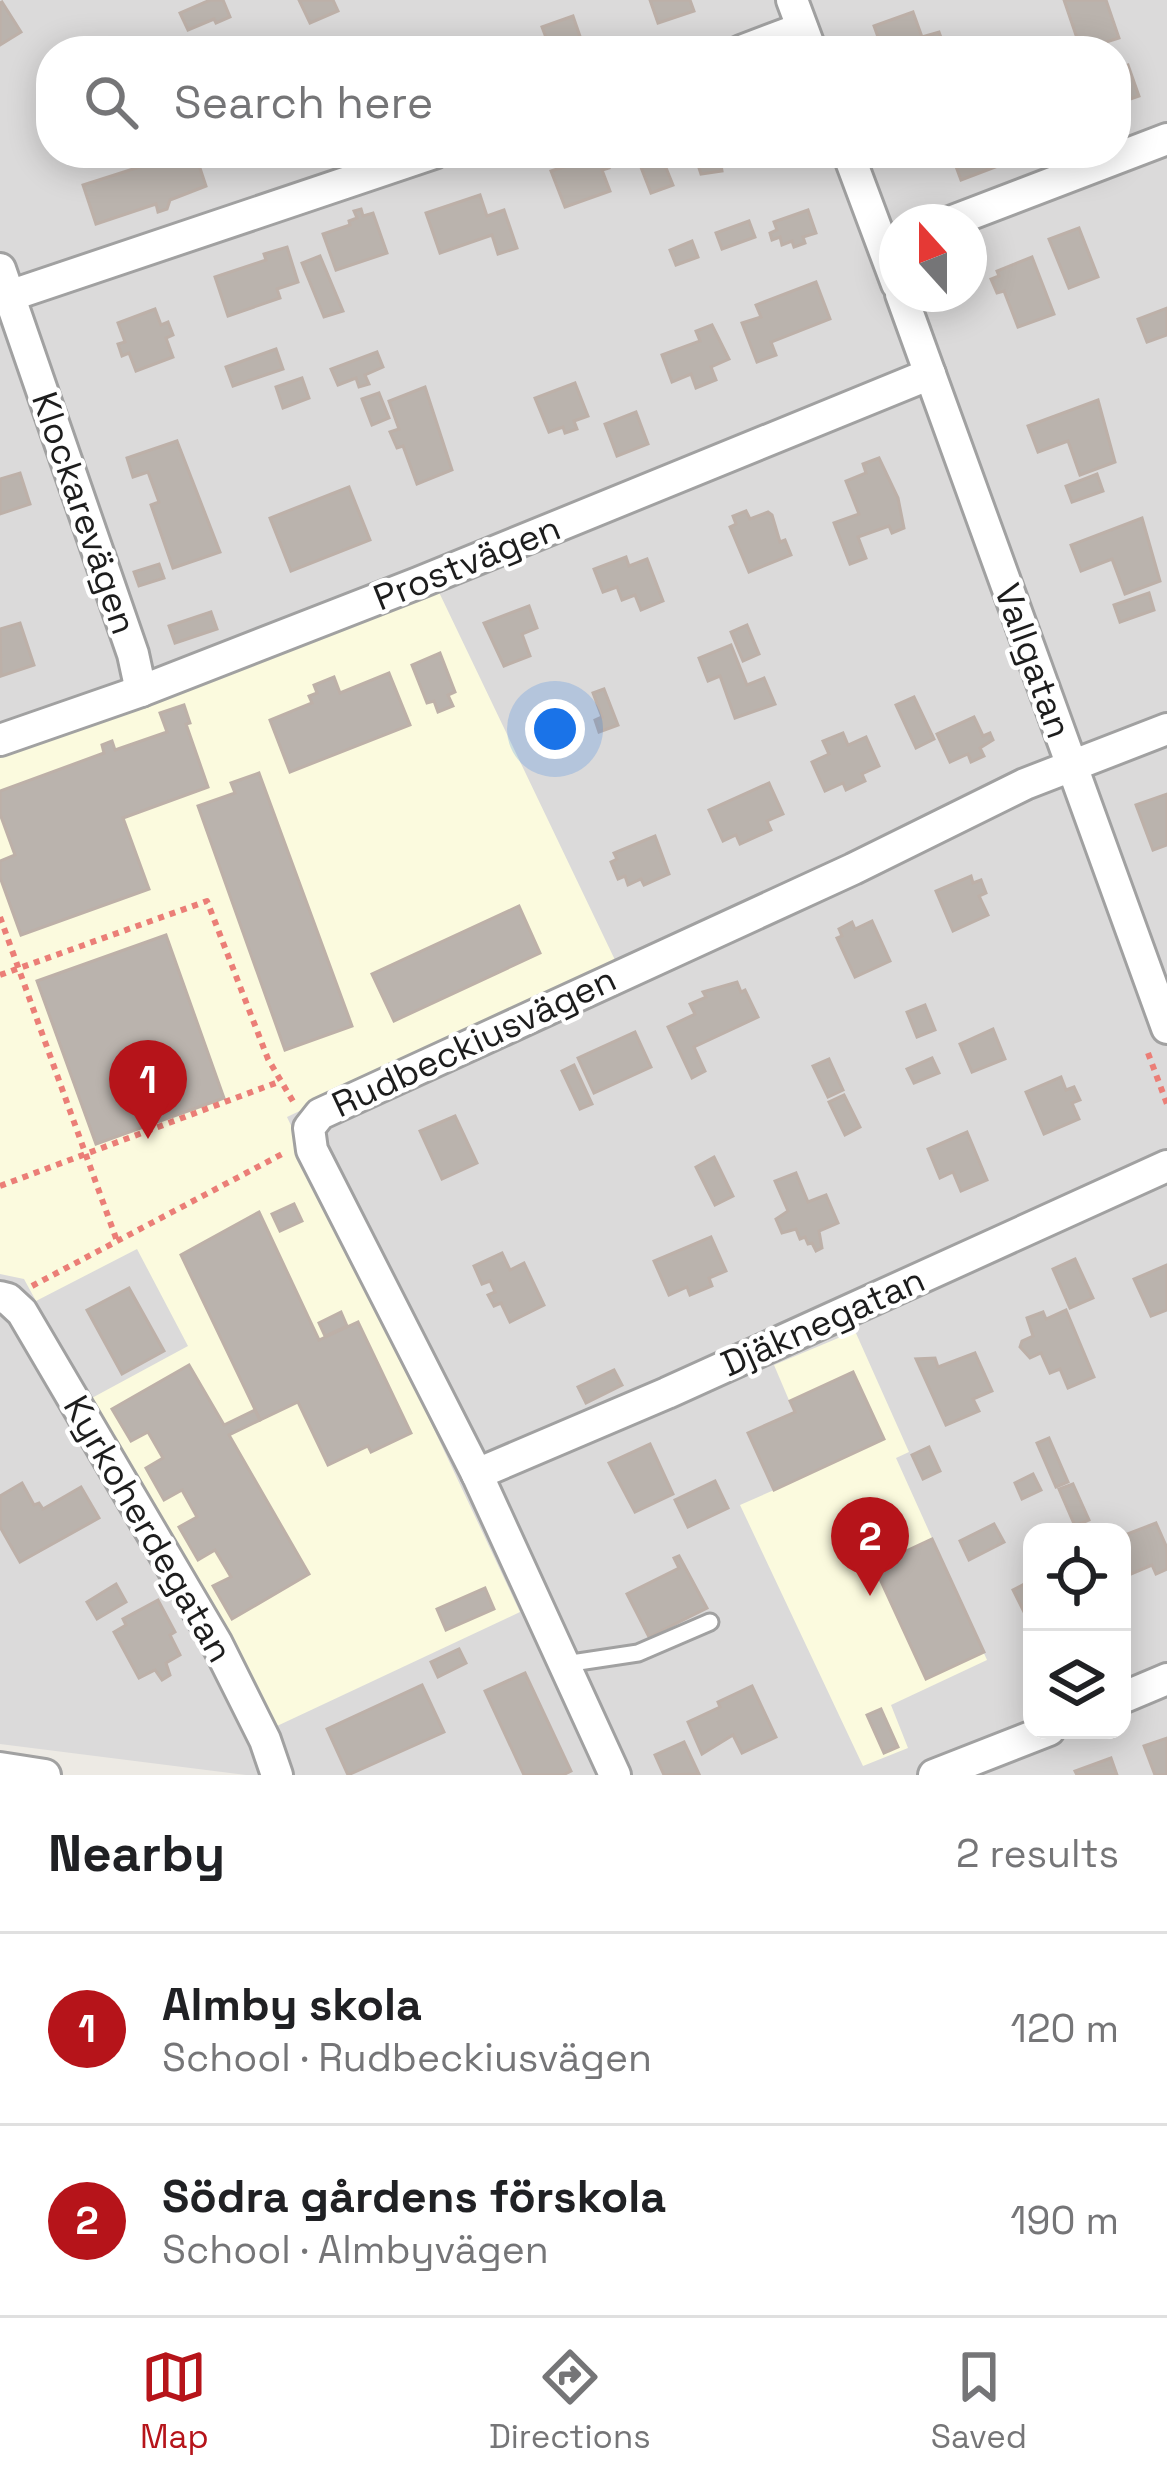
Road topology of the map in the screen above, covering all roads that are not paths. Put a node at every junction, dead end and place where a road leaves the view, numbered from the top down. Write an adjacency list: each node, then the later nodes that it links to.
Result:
1 (1167, 139): 2 (street)
2 (1131, 153)
3 (384, 168): 8 (street)
4 (855, 168): 7 (street)
5 (1091, 168): 6 (street)
6 (987, 208)
7 (879, 221)
8 (5, 283): 11 (street, Klockarevägen)
9 (908, 312): 10 (street, Vallgatan)
10 (930, 374): 11 (street, Prostvägen); 14 (street, Vallgatan)
11 (141, 691): 13 (street, Prostvägen)
12 (1167, 729): 14 (street, Rudbeckiusvägen)
13 (0, 740)
14 (1072, 766): 15 (street, Vallgatan); 18 (street, Rudbeckiusvägen)
15 (1167, 1028)
16 (1167, 1166): 18 (street, Djäknegatan)
17 (4, 1298): 27 (street, Kyrkoherdegatan)
18 (477, 1474): 20 (street, Rudbeckiusvägen)
19 (710, 1622): 20 (lane)
20 (563, 1664): 28 (street, Rudbeckiusvägen)
21 (1167, 1678): 22 (street)
22 (1131, 1694)
23 (1034, 1739): 24 (street)
24 (995, 1764): 29 (street)
25 (0, 1768): 26 (street)
26 (45, 1775)
27 (277, 1775)
28 (615, 1775)
29 (934, 1775)

